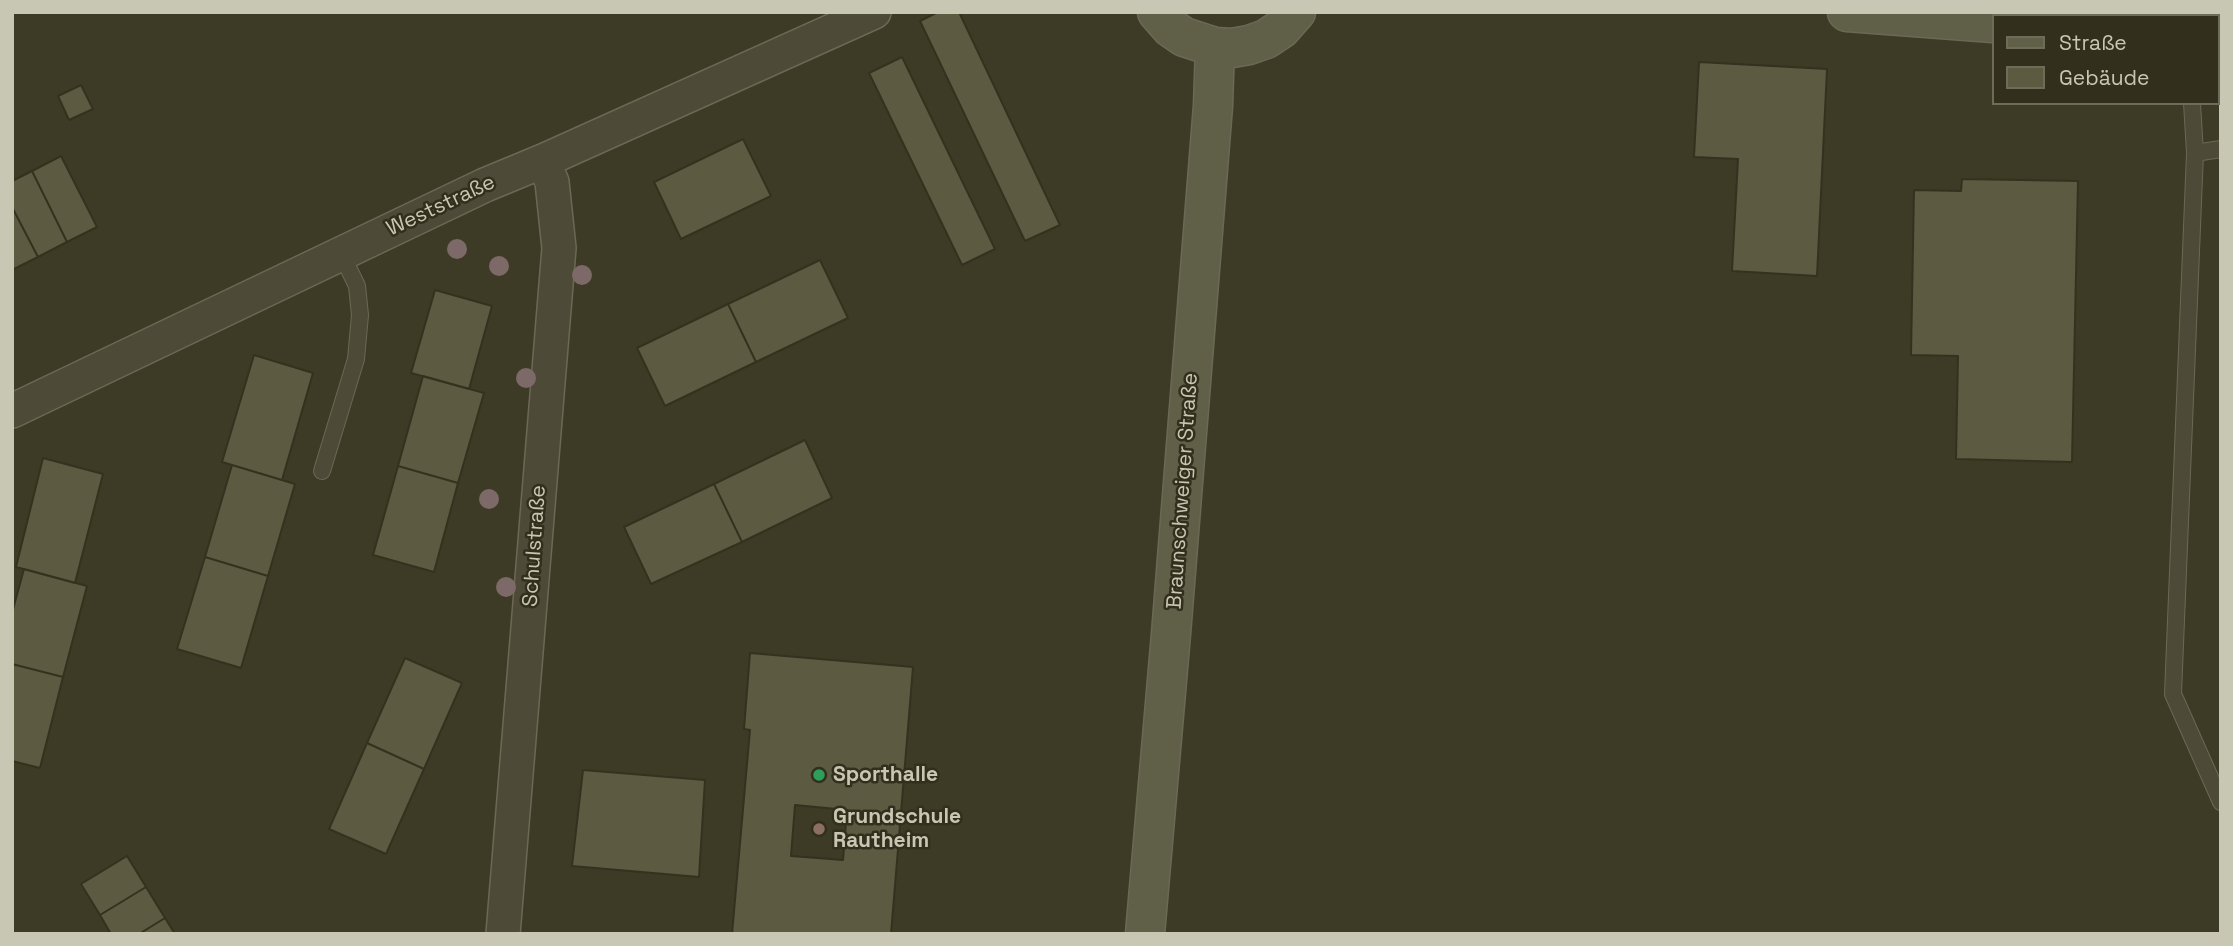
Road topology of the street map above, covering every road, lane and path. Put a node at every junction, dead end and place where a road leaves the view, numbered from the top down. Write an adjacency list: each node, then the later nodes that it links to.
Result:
1 (874, 12): 10 (street, Weststraße)
2 (1157, 12): 6 (street)
3 (1296, 12): 6 (street)
4 (1847, 12): 5 (street)
5 (1992, 23)
6 (1215, 47): 16 (street, Braunschweiger Straße)
7 (2192, 105): 9 (lane)
8 (2221, 149): 9 (lane)
9 (2195, 153): 14 (lane)
10 (543, 160): 11 (street, Weststraße); 15 (street, Schulstraße)
11 (341, 253): 12 (street, Weststraße); 13 (lane)
12 (12, 411)
13 (322, 471)
14 (2221, 802)
15 (503, 934)
16 (1145, 934)

